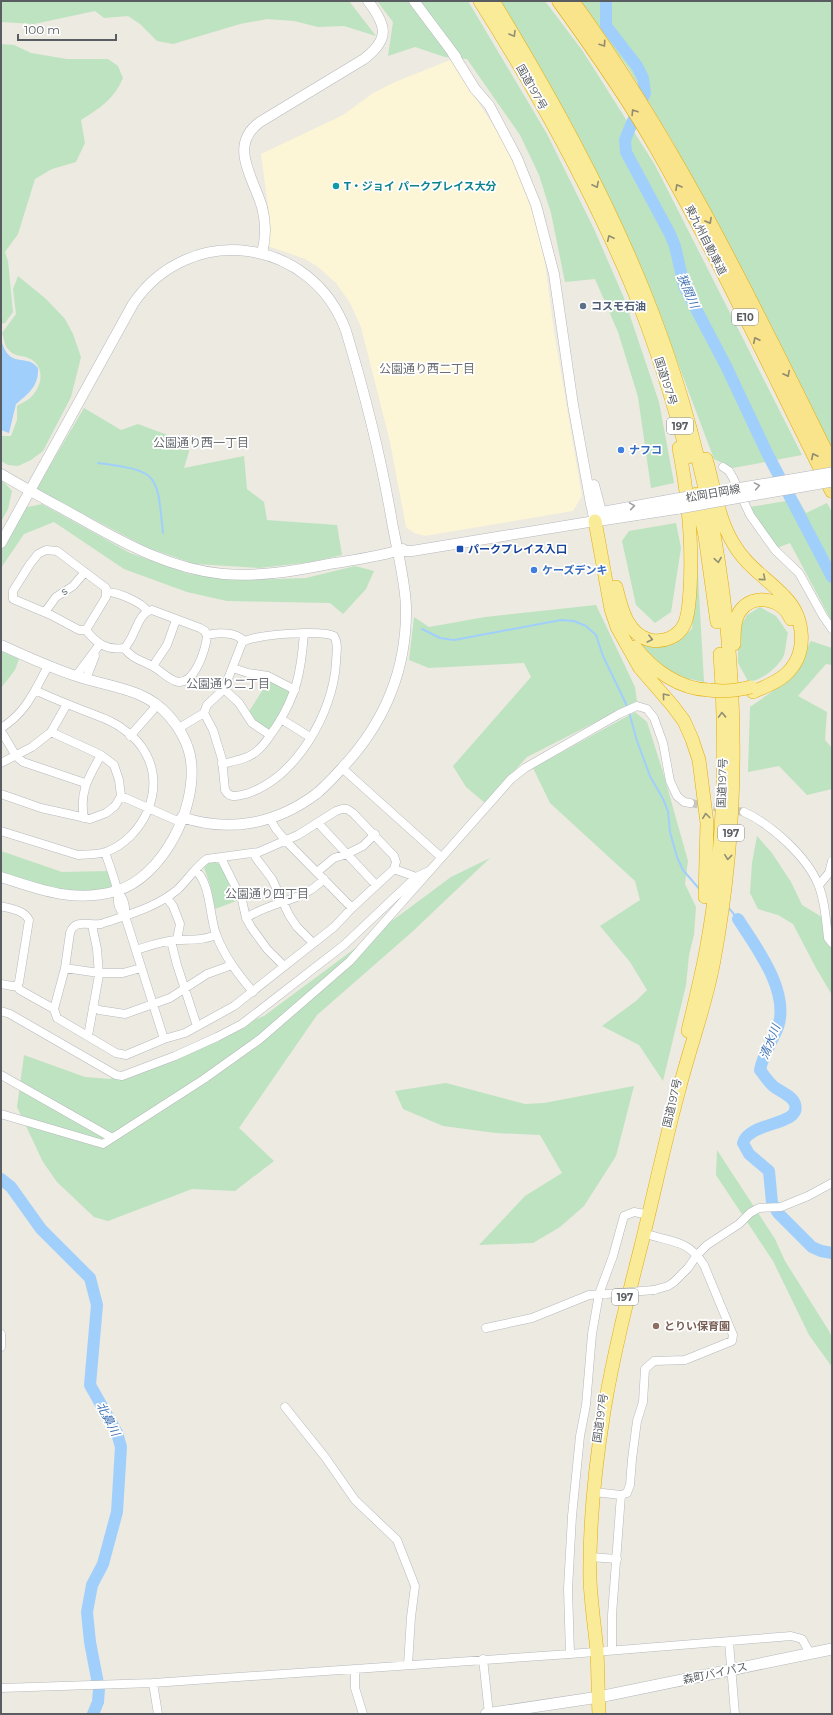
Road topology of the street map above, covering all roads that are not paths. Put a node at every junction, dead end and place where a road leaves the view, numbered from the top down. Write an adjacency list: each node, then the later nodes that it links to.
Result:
1 (368, 1): 9 (street)
2 (414, 1): 20 (street)
3 (480, 1): 10 (highway, 国道197号 / 197, one-way to 3)
4 (493, 1): 11 (highway, 国道197号 / 197, one-way to 11)
5 (559, 1): 7 (highway, 東九州自動車道 / E10)
6 (572, 1): 7 (highway, 東九州自動車道 / E10)
7 (577, 16): 8 (highway, 東九州自動車道 / E10)
8 (659, 142): 12 (highway, 東九州自動車道 / E10, one-way to 12); 18 (highway, 東九州自動車道 / E10, one-way to 8)
9 (262, 253): 17 (street); 22 (street)
10 (636, 295): 24 (highway, one-way to 10); 116 (highway, 国道197号 / 197, one-way to 10)
11 (676, 379): 13 (highway); 64 (highway, 国道197号 / 197, one-way to 64)
12 (830, 459)
13 (716, 466): 29 (street); 43 (highway, one-way to 43)
14 (832, 473): 19 (main road, 松岡日岡線, one-way to 14, bridge)
15 (1, 474): 17 (street)
16 (832, 481): 19 (main road, 松岡日岡線, bridge)
17 (30, 490): 21 (street); 22 (street)
18 (832, 491)
19 (678, 504): 20 (main road, 松岡日岡線)
20 (598, 517): 22 (street); 24 (highway); 37 (highway)
21 (1, 543)
22 (397, 551): 62 (street)
23 (85, 572): 25 (street); 27 (street, s); 27 (street)
24 (616, 587): 46 (highway)
25 (107, 592): 26 (street); 30 (street)
26 (147, 611): 28 (street); 36 (street)
27 (44, 612): 30 (street)
28 (176, 620): 32 (street); 39 (street)
29 (832, 629)
30 (86, 630): 34 (street)
31 (304, 634): 33 (street); 44 (street); 57 (street)
32 (207, 635): 33 (street); 39 (street)
33 (244, 641): 40 (street)
34 (100, 644): 36 (street); 41 (street)
35 (1, 645): 38 (street)
36 (124, 648): 39 (street)
37 (635, 660): 46 (highway); 116 (highway, one-way to 37)
38 (48, 666): 41 (street); 45 (street)
39 (153, 666)
40 (233, 668): 42 (street); 44 (street)
41 (81, 678): 47 (street)
42 (224, 689): 49 (street); 55 (street)
43 (752, 689): 46 (highway); 64 (highway)
44 (295, 690): 50 (street)
45 (37, 691): 48 (street); 51 (street)
46 (710, 693)
47 (156, 703): 52 (street); 56 (street)
48 (67, 704): 54 (street); 56 (street)
49 (204, 713): 52 (street); 61 (street)
50 (281, 719): 55 (street); 57 (street)
51 (1, 728)
52 (179, 728): 72 (street)
53 (1, 731): 59 (street)
54 (51, 732): 58 (street); 59 (street)
55 (270, 735): 61 (street)
56 (130, 736): 68 (street)
57 (310, 737): 61 (street)
58 (101, 755): 63 (street); 66 (street)
59 (16, 756): 60 (street); 63 (street)
60 (1, 763)
61 (222, 764)
62 (342, 768): 71 (street); 80 (street)
63 (86, 783): 70 (street)
64 (733, 785): 127 (highway, 国道197号 / 197, one-way to 127)
65 (1, 794): 70 (street)
66 (120, 796): 68 (street); 70 (street)
67 (690, 802): 80 (street)
68 (149, 808): 72 (street); 77 (street)
69 (744, 812): 91 (street)
70 (84, 818)
71 (270, 819): 72 (street); 76 (street)
72 (181, 820): 92 (street)
73 (318, 823): 75 (street); 76 (street); 79 (street)
74 (1, 831): 77 (street)
75 (375, 834): 79 (street); 83 (street)
76 (286, 841): 78 (street); 86 (street)
77 (105, 852): 92 (street)
78 (254, 853): 81 (street); 94 (street)
79 (347, 854): 86 (street); 90 (street)
80 (441, 857): 84 (street)
81 (221, 858): 85 (street); 98 (street)
82 (832, 861): 91 (street)
83 (394, 869): 88 (street); 90 (street)
84 (432, 869): 88 (street); 124 (street)
85 (196, 871): 93 (street); 100 (street)
86 (317, 872): 89 (street)
87 (1, 877): 92 (street)
88 (416, 877): 118 (street)
89 (324, 879): 94 (street); 96 (street)
90 (376, 885): 96 (street)
91 (819, 885): 103 (street)
92 (117, 891): 97 (street)
93 (167, 898): 97 (street); 101 (street)
94 (283, 902): 98 (street); 102 (street)
95 (1, 906): 111 (street)
96 (352, 908): 102 (street)
97 (125, 916): 99 (street); 104 (street)
98 (246, 918): 106 (street)
99 (92, 925): 107 (street); 109 (street)
100 (216, 935): 101 (street); 105 (street)
101 (174, 940): 104 (street); 112 (street)
102 (313, 943): 106 (street)
103 (832, 943)
104 (136, 950): 108 (street)
105 (232, 965): 112 (street); 113 (street)
106 (284, 966): 113 (street)
107 (65, 968): 109 (street); 117 (street)
108 (142, 968): 109 (street); 114 (street)
109 (99, 973): 115 (street)
110 (1, 984): 111 (street)
111 (16, 986): 117 (street)
112 (185, 988): 114 (street); 119 (street)
113 (253, 992): 119 (street)
114 (153, 1004): 115 (street); 121 (street)
115 (94, 1007): 120 (street)
116 (693, 1008): 126 (highway, 国道197号 / 197)
117 (54, 1009): 120 (street)
118 (1, 1011)
119 (197, 1026): 121 (street)
120 (88, 1036): 121 (street)
121 (164, 1039)
122 (1, 1075): 124 (street)
123 (1, 1114): 124 (street)
124 (112, 1138)
125 (832, 1183): 128 (street)
126 (645, 1214): 129 (street); 141 (highway, 国道197号 / 197)
127 (644, 1232): 128 (street); 134 (highway, 国道197号 / 197)
128 (697, 1255): 129 (street, bridge); 135 (street)
129 (602, 1294): 130 (street); 143 (street)
130 (486, 1328)
131 (1, 1334): 132 (street)
132 (1, 1347)
133 (285, 1408): 145 (street)
134 (594, 1492): 135 (street); 136 (highway, 国道197号 / 197)
135 (621, 1495): 137 (street)
136 (590, 1558): 137 (street); 141 (highway, 国道197号 / 197)
137 (617, 1559): 140 (street)
138 (729, 1642): 140 (street); 142 (street); 147 (street)
139 (832, 1648): 142 (main road, 森町バイパス)
140 (612, 1650): 141 (street)
141 (593, 1652): 143 (street); 150 (highway, 国道197号 / 197)
142 (810, 1653): 147 (main road, 森町バイパス)
143 (570, 1654): 144 (street)
144 (483, 1659): 145 (street); 154 (street)
145 (408, 1665): 146 (street)
146 (355, 1669): 148 (street); 152 (street)
147 (730, 1670): 150 (main road, 森町バイパス); 156 (street)
148 (153, 1683): 149 (street); 151 (street)
149 (1, 1688)
150 (598, 1697): 154 (main road, 森町バイパス); 155 (highway, 国道197号 / 197)
151 (158, 1714)
152 (363, 1714)
153 (486, 1714): 154 (main road, 森町バイパス)
154 (489, 1714)
155 (599, 1714)
156 (736, 1714)

